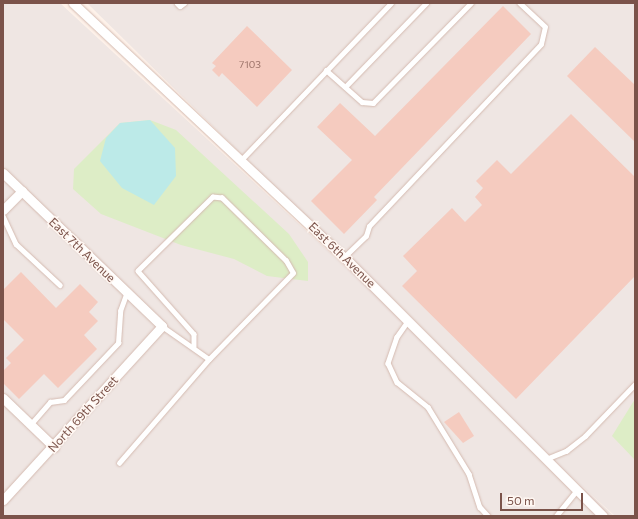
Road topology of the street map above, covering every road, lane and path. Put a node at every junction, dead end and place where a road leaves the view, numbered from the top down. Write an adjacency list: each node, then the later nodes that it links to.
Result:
1 (73, 3): 10 (street, East 6th Avenue)
2 (177, 3): 3 (lane)
3 (184, 3)
4 (391, 3): 8 (lane)
5 (426, 3): 9 (lane)
6 (471, 3): 9 (lane)
7 (519, 3): 15 (lane)
8 (326, 70): 9 (lane); 10 (lane)
9 (346, 87)
10 (241, 160): 15 (street, East 6th Avenue)
11 (3, 173): 12 (street, East 7th Avenue)
12 (22, 191): 13 (street); 17 (street, East 7th Avenue)
13 (3, 210)
14 (3, 216): 16 (lane)
15 (344, 257): 18 (street, East 6th Avenue)
16 (60, 285)
17 (127, 292): 19 (street, East 7th Avenue); 24 (lane)
18 (410, 320): 26 (street, East 6th Avenue); 30 (lane)
19 (162, 326): 20 (lane); 25 (street, North 69th Street)
20 (194, 346): 21 (lane); 21 (lane)
21 (209, 359): 27 (lane)
22 (635, 384): 26 (lane)
23 (3, 398): 24 (street)
24 (31, 424): 25 (street)
25 (54, 447): 29 (street, North 69th Street)
26 (544, 460): 28 (street, East 6th Avenue)
27 (119, 463)
28 (576, 491): 31 (lane); 32 (street, East 6th Avenue)
29 (3, 500)
30 (488, 516)
31 (556, 516)
32 (602, 516)

